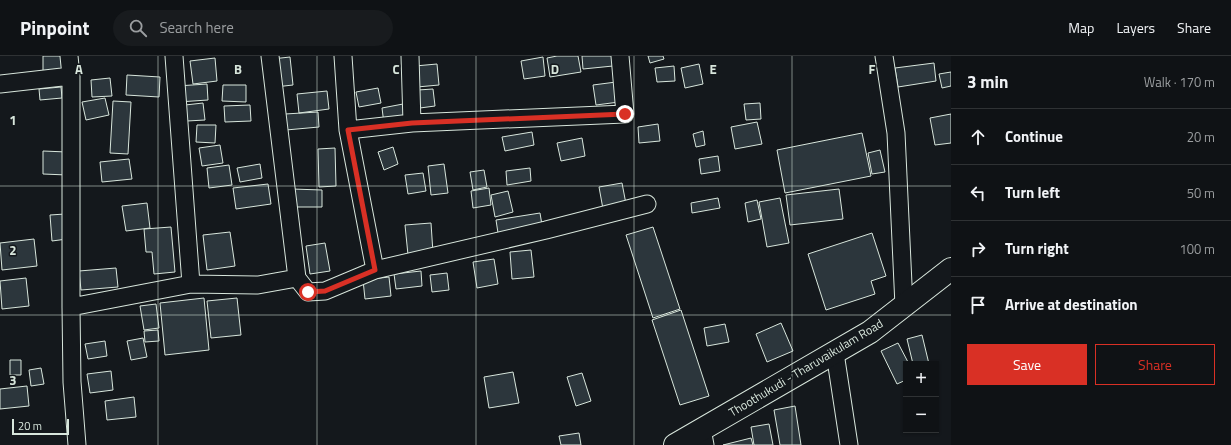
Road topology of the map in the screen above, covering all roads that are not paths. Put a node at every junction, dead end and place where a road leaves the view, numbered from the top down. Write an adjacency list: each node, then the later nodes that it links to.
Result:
1 (69, 56): 8 (street)
2 (174, 56): 16 (street)
3 (270, 56): 15 (street)
4 (343, 56): 11 (street)
5 (410, 56): 10 (street)
6 (620, 56): 10 (street)
7 (884, 56): 18 (street)
8 (71, 76): 9 (street); 17 (street)
9 (0, 84)
10 (412, 123): 11 (street)
11 (348, 130): 14 (street)
12 (647, 204): 14 (street)
13 (951, 269): 18 (main road, Thoothukudi - Tharuvaikulam Road)
14 (375, 270): 15 (street)
15 (297, 278): 16 (street)
16 (191, 284): 17 (street)
17 (71, 306): 21 (street)
18 (904, 306): 19 (main road, Thoothukudi - Tharuvaikulam Road)
19 (835, 353): 20 (main road, Thoothukudi - Tharuvaikulam Road); 23 (street)
20 (704, 437): 22 (main road, Thoothukudi - Tharuvaikulam Road)
21 (77, 445)
22 (675, 445)
23 (849, 445)

